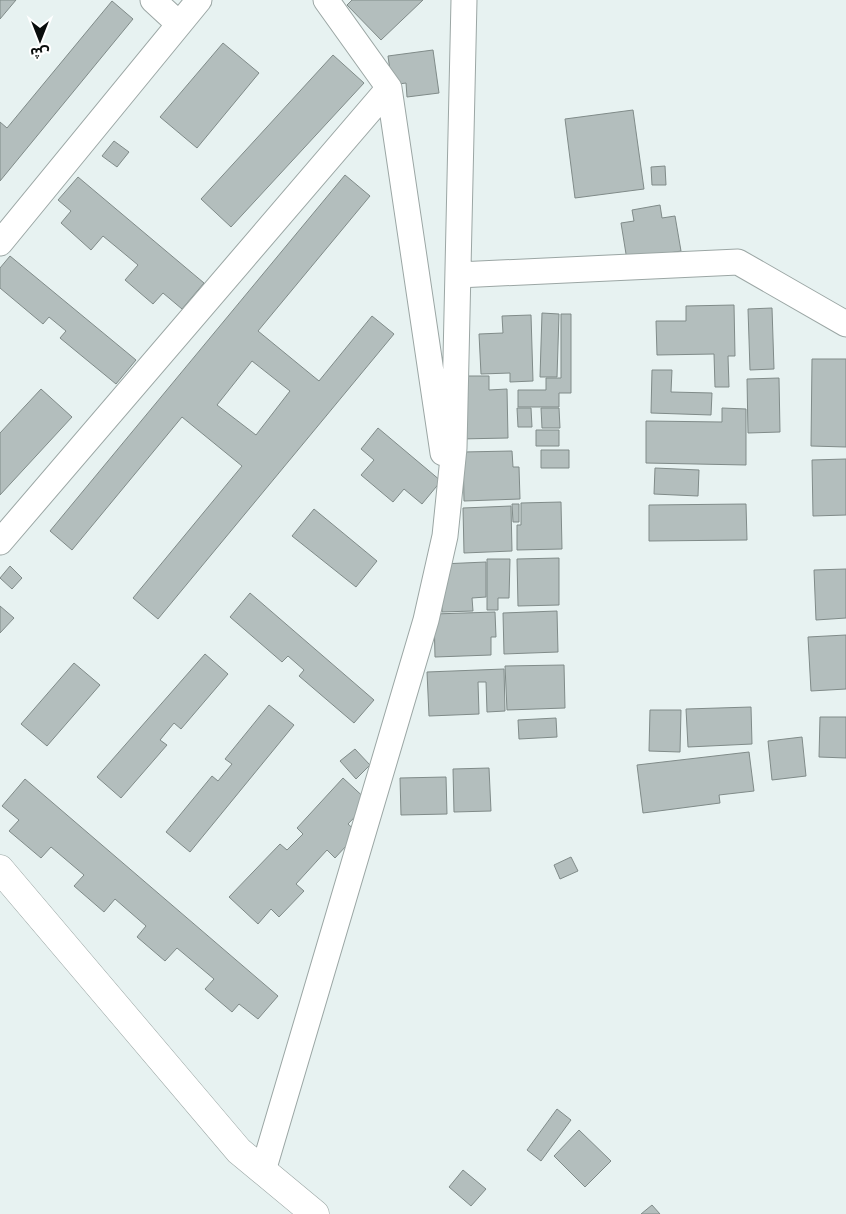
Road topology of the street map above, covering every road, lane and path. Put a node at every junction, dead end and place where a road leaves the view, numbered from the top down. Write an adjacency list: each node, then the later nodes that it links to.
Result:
1 (153, 0): 5 (street)
2 (199, 0): 5 (street)
3 (326, 0): 6 (street)
4 (464, 0): 8 (street)
5 (179, 24): 7 (street)
6 (389, 88): 10 (street); 11 (street)
7 (0, 243)
8 (458, 275): 9 (street); 10 (street)
9 (846, 324)
10 (449, 497): 13 (street)
11 (0, 542)
12 (0, 869): 13 (main road)
13 (263, 1171): 14 (main road)
14 (315, 1214)

